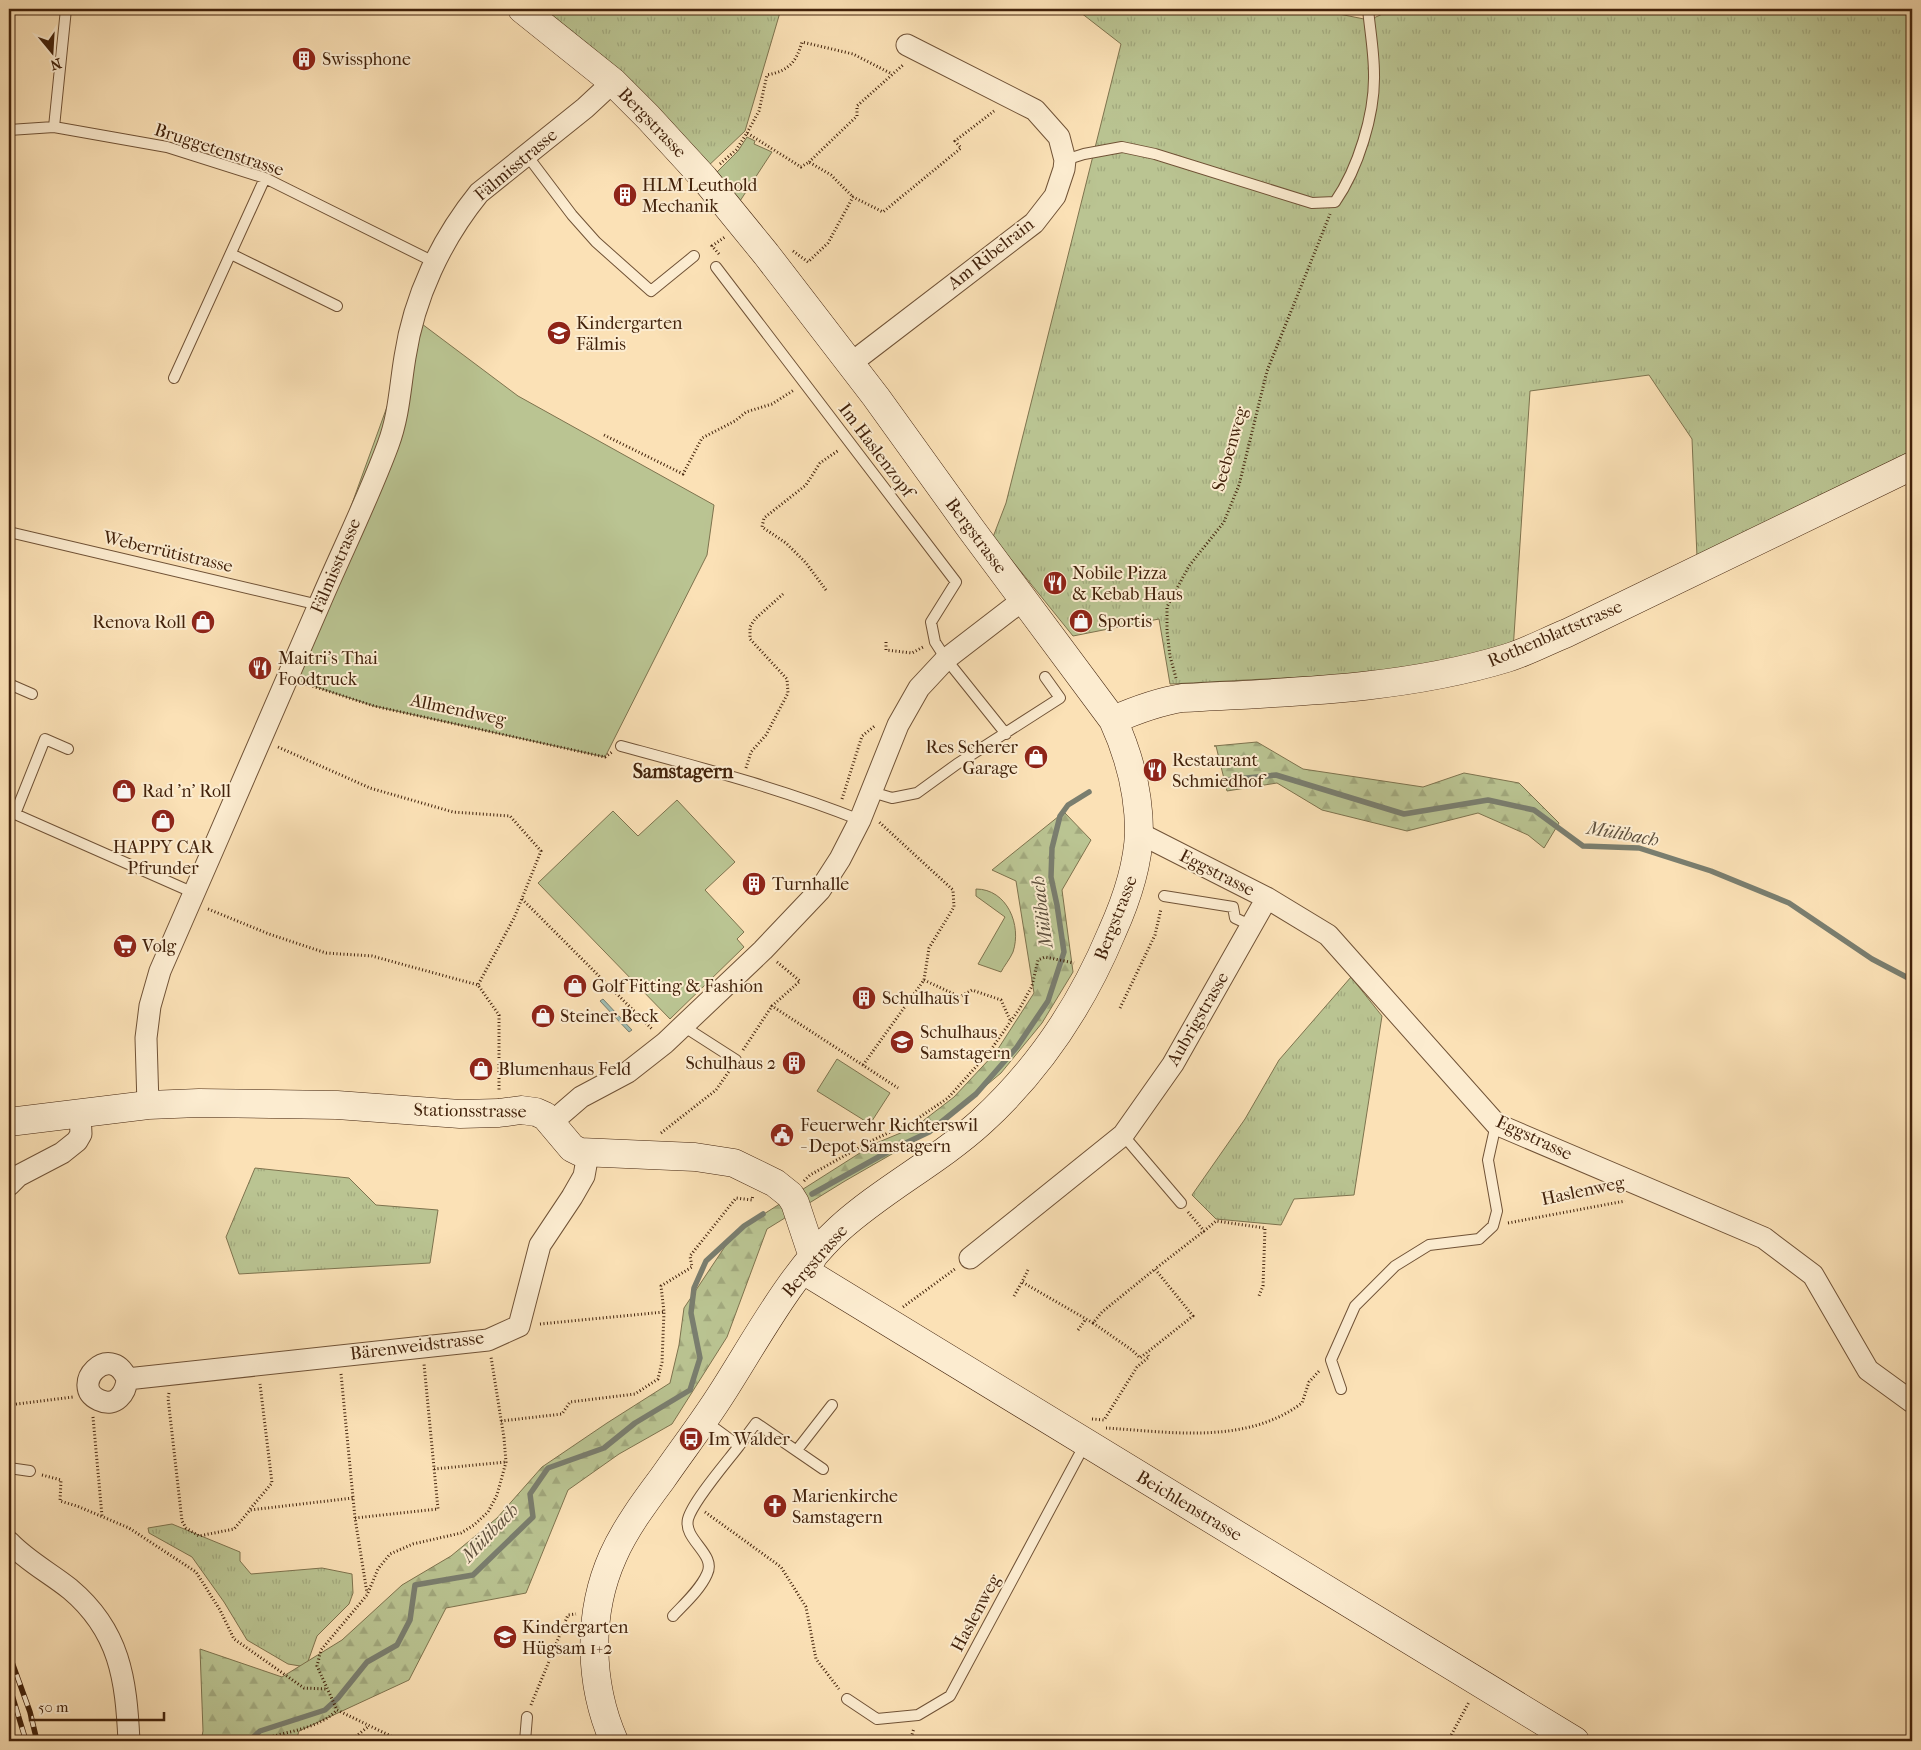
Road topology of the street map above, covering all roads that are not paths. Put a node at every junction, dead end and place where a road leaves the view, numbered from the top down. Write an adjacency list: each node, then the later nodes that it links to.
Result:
1 (66, 9): 6 (lane)
2 (522, 9): 5 (street, Bergstrasse)
3 (1368, 9): 9 (lane)
4 (913, 48): 9 (street)
5 (613, 82): 8 (street, Fälmisstrasse); 16 (street, Bergstrasse)
6 (54, 127): 7 (lane, Bruggetenstrasse); 10 (lane, Bruggetenstrasse)
7 (9, 130)
8 (526, 154): 12 (lane); 13 (street, Fälmisstrasse)
9 (1066, 160): 16 (street, Am Ribelrain)
10 (265, 178): 11 (lane); 13 (lane, Bruggetenstrasse)
11 (231, 254): 15 (lane); 17 (lane)
12 (694, 256)
13 (434, 262): 21 (street, Fälmisstrasse)
14 (716, 267): 22 (lane, Im Haslenzopf)
15 (337, 306)
16 (850, 364): 20 (street, Bergstrasse)
17 (174, 378)
18 (1912, 466): 26 (street, Rothenblattstrasse)
19 (9, 532): 21 (lane, Weberrütistrasse)
20 (1024, 599): 22 (street, Stationsstrasse); 26 (street, Bergstrasse)
21 (319, 605): 33 (street, Fälmisstrasse)
22 (941, 650): 27 (lane); 30 (street, Stationsstrasse)
23 (1045, 677): 27 (lane)
24 (9, 684): 25 (lane)
25 (32, 694)
26 (1113, 720): 31 (street, Bergstrasse)
27 (1006, 734): 30 (lane)
28 (621, 746): 30 (lane)
29 (68, 748): 33 (lane)
30 (866, 807): 36 (street, Stationsstrasse)
31 (1139, 833): 34 (street, Eggstrasse); 48 (street, Bergstrasse)
32 (1164, 896): 35 (lane)
33 (192, 897): 38 (street, Fälmisstrasse)
34 (1268, 898): 35 (street, Aubrigstrasse); 42 (street, Eggstrasse)
35 (1252, 926): 43 (street, Aubrigstrasse)
36 (683, 1026): 37 (lane); 41 (street, Stationsstrasse)
37 (736, 1060)
38 (148, 1105): 39 (street, Stationsstrasse); 41 (street, Stationsstrasse)
39 (80, 1113): 40 (street, Stationsstrasse); 45 (street)
40 (9, 1122)
41 (552, 1122): 44 (street)
42 (1496, 1124): 50 (lane); 51 (street, Eggstrasse)
43 (1123, 1135): 46 (lane); 47 (street, Aubrigstrasse)
44 (588, 1154): 48 (street); 49 (street, Bärenweidstrasse)
45 (9, 1185)
46 (1181, 1204)
47 (970, 1258)
48 (808, 1264): 53 (street, Bergstrasse); 54 (street, Beichlenstrasse)
49 (127, 1379): 49 (street)
50 (1341, 1390)
51 (1912, 1402)
52 (832, 1405): 56 (lane)
53 (704, 1420): 55 (lane); 66 (street, Bergstrasse)
54 (1090, 1430): 62 (lane, Haslenweg); 67 (street, Beichlenstrasse)
55 (739, 1446): 56 (lane); 61 (lane)
56 (797, 1450): 58 (lane)
57 (9, 1468): 59 (lane)
58 (823, 1469)
59 (30, 1471)
60 (9, 1542): 64 (street)
61 (673, 1616)
62 (847, 1699)
63 (527, 1717): 65 (lane)
64 (129, 1741)
65 (525, 1741)
66 (614, 1741)
67 (1575, 1741)

